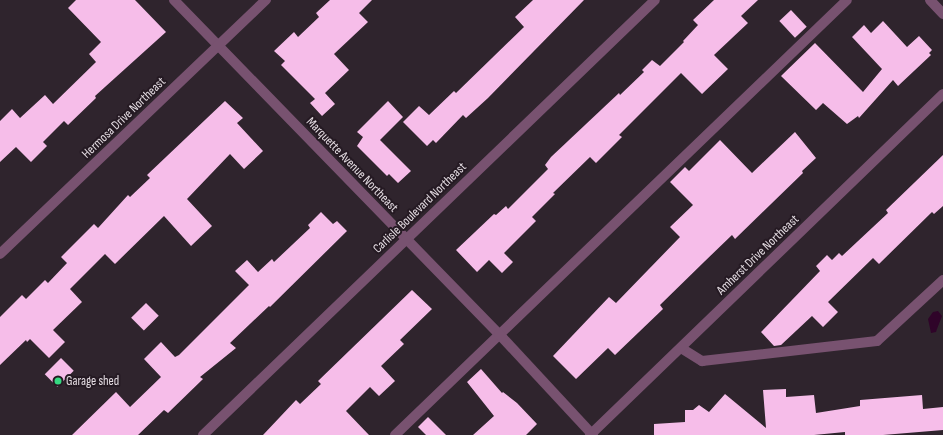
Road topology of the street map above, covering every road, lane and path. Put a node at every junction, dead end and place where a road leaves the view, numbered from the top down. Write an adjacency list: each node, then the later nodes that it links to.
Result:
1 (174, 0): 7 (street, Marquette Avenue Northeast)
2 (266, 0): 7 (street, Hermosa Drive Northeast)
3 (655, 0): 9 (street, Carlisle Boulevard Northeast)
4 (847, 0): 12 (street)
5 (930, 0): 6 (street)
6 (943, 14)
7 (218, 46): 9 (street, Marquette Avenue Northeast); 10 (street, Hermosa Drive Northeast)
8 (943, 94): 13 (street, Amherst Drive Northeast)
9 (406, 239): 12 (street, Marquette Avenue Northeast); 15 (street, Carlisle Boulevard Northeast)
10 (0, 254)
11 (943, 280): 13 (street)
12 (498, 334): 14 (street, Marquette Avenue Northeast); 16 (street)
13 (681, 348): 14 (street, Amherst Drive Northeast)
14 (592, 434)
15 (203, 435)
16 (395, 435)

